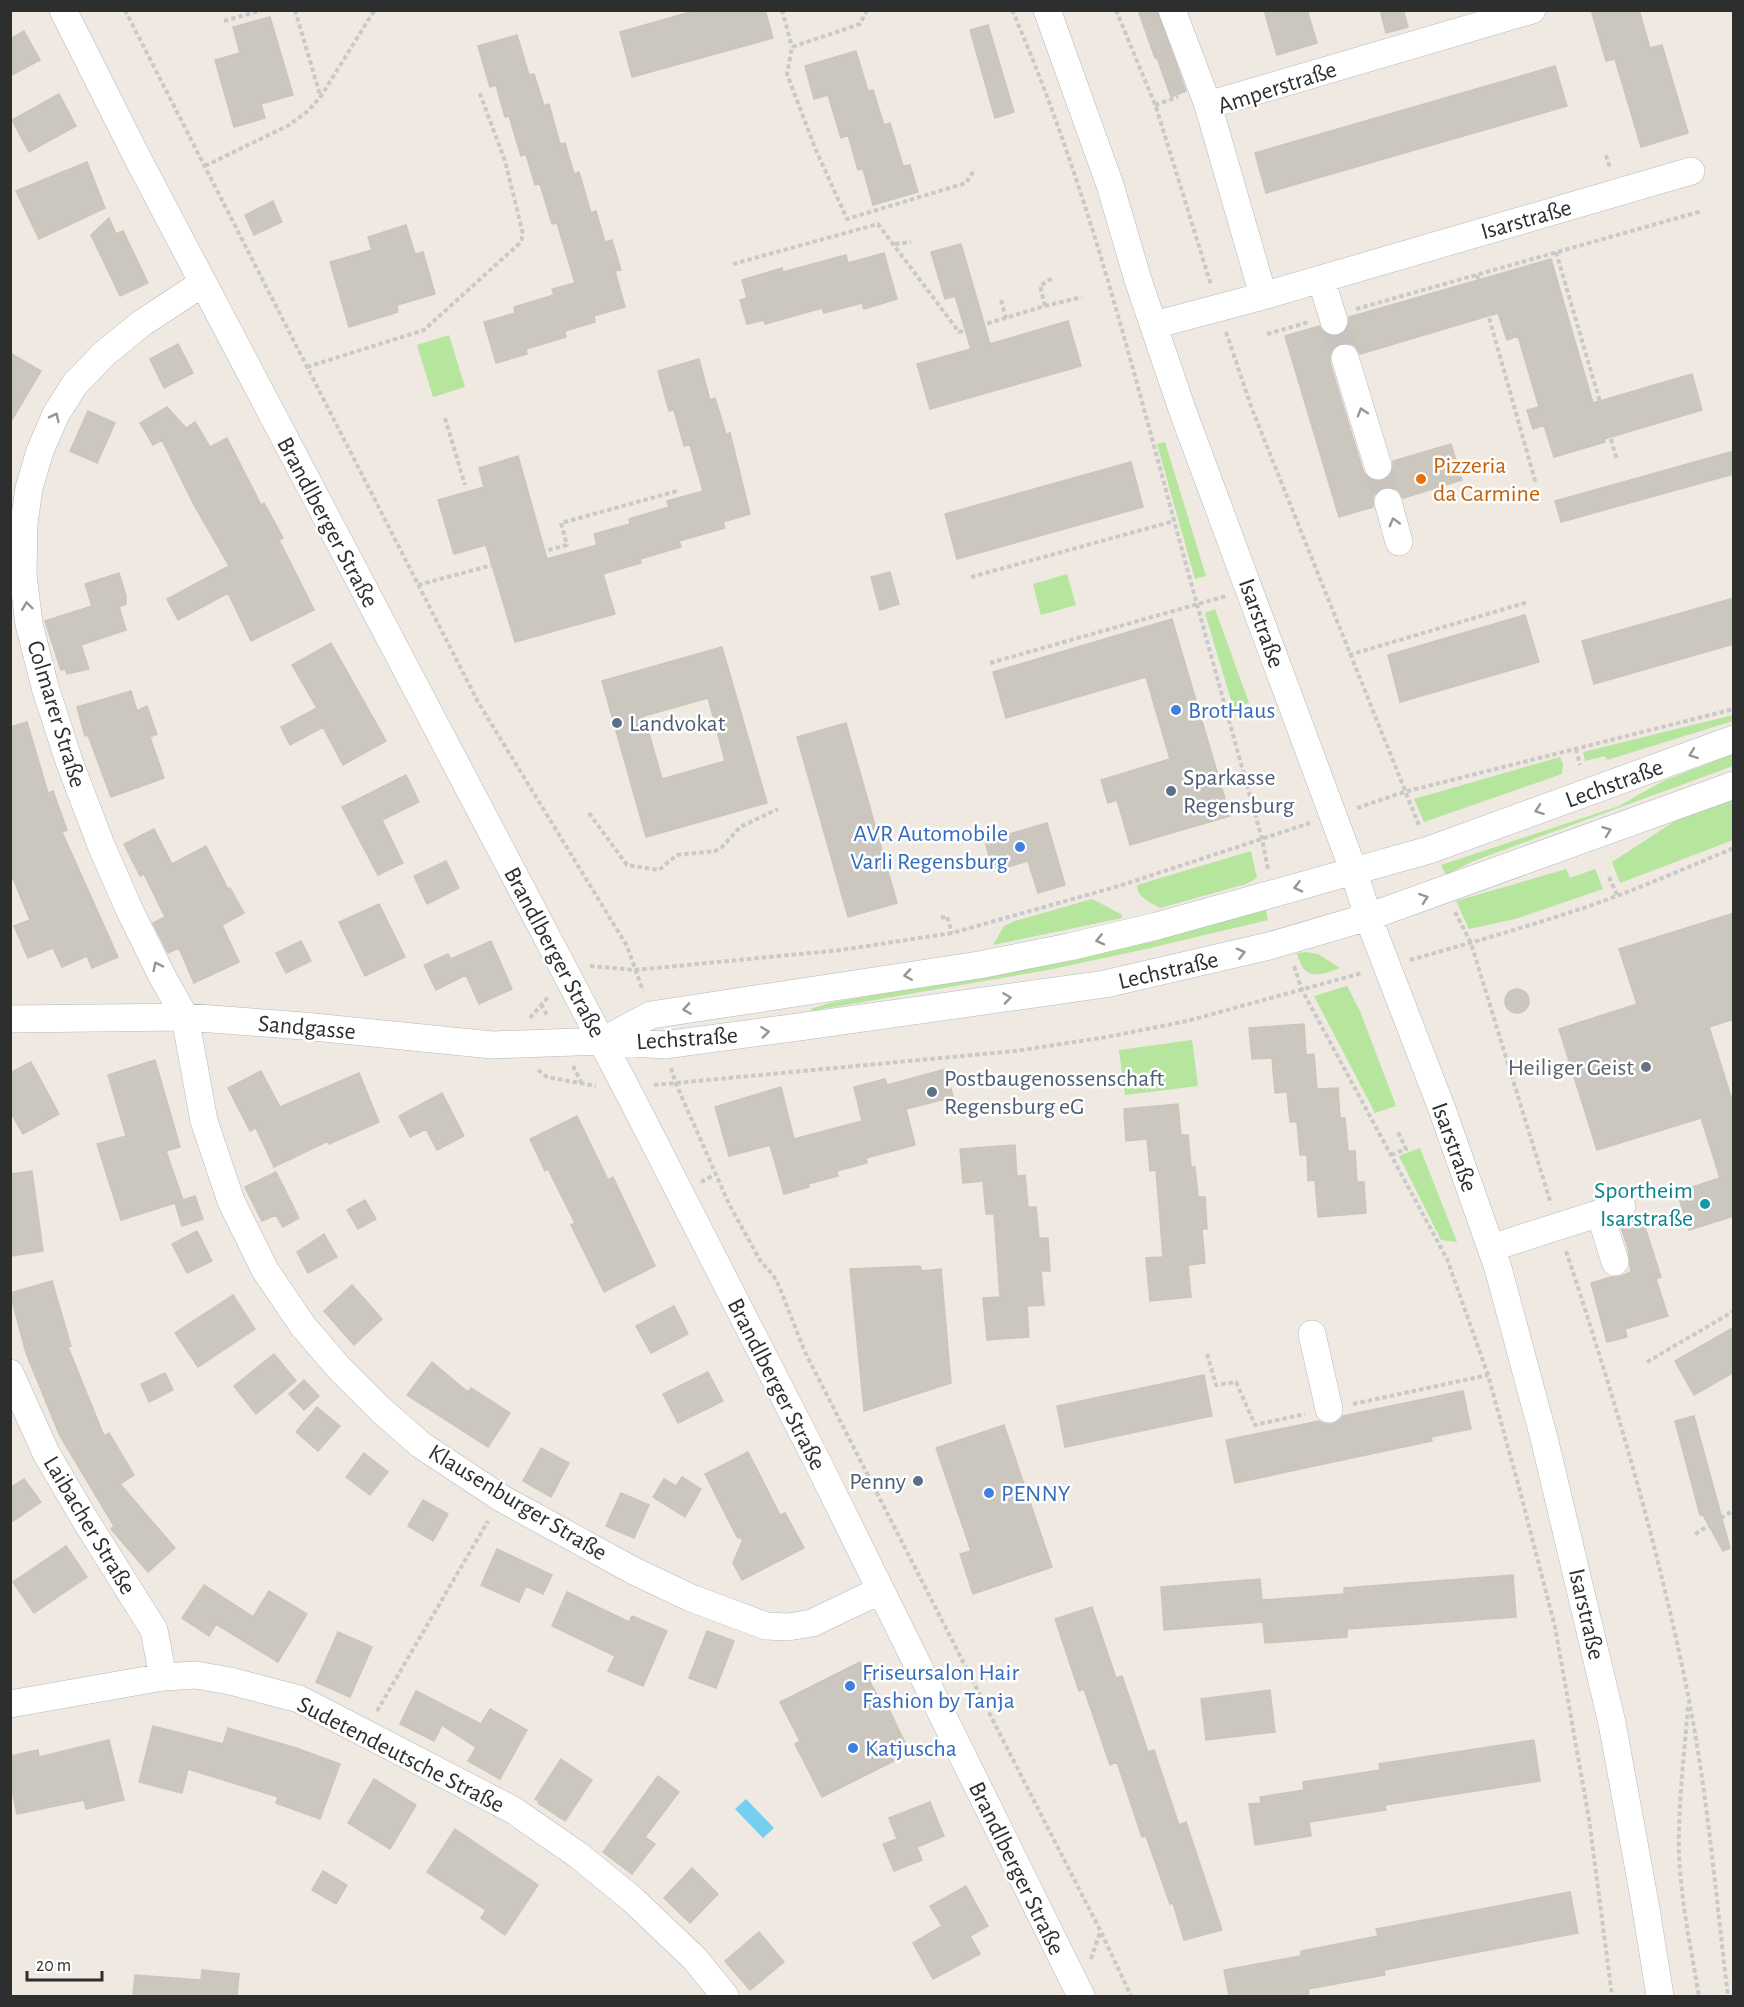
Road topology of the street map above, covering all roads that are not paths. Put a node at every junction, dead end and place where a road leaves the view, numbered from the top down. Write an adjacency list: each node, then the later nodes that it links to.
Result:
1 (63, 10): 8 (street, Brandlberger Straße)
2 (1047, 10): 11 (street, Isarstraße)
3 (1172, 10): 5 (street)
4 (1532, 10): 5 (street, Amperstraße)
5 (1208, 105): 9 (street, Amperstraße)
6 (1691, 171): 7 (street, Isarstraße)
7 (1321, 279): 9 (street, Isarstraße); 10 (street)
8 (203, 283): 20 (street, Colmarer Straße, one-way to 8); 22 (street, Brandlberger Straße)
9 (1263, 295): 11 (street, Isarstraße)
10 (1333, 319)
11 (1154, 325): 18 (street, Isarstraße)
12 (1346, 358): 13 (street, one-way to 12)
13 (1378, 466)
14 (1388, 502): 15 (street, one-way to 14)
15 (1399, 542)
16 (1734, 739): 18 (street, Lechstraße, one-way to 18)
17 (1734, 785): 19 (street, Lechstraße, one-way to 17)
18 (1354, 872): 19 (street, Isarstraße); 22 (street, Lechstraße, one-way to 22)
19 (1368, 917): 22 (street, Lechstraße, one-way to 19); 23 (street, Isarstraße)
20 (185, 1017): 21 (street, Sandgasse); 22 (street, Sandgasse); 28 (street, Klausenburger Straße)
21 (10, 1019)
22 (602, 1041): 28 (street, Brandlberger Straße)
23 (1491, 1248): 24 (street); 33 (street, Isarstraße)
24 (1615, 1262)
25 (1312, 1334): 27 (street)
26 (10, 1373): 29 (street, Laibacher Straße)
27 (1329, 1409)
28 (879, 1591): 32 (street, Brandlberger Straße)
29 (163, 1677): 30 (street, Sudetendeutsche Straße); 31 (street, Sudetendeutsche Straße)
30 (10, 1704)
31 (726, 1996)
32 (1081, 1996)
33 (1660, 1996)

